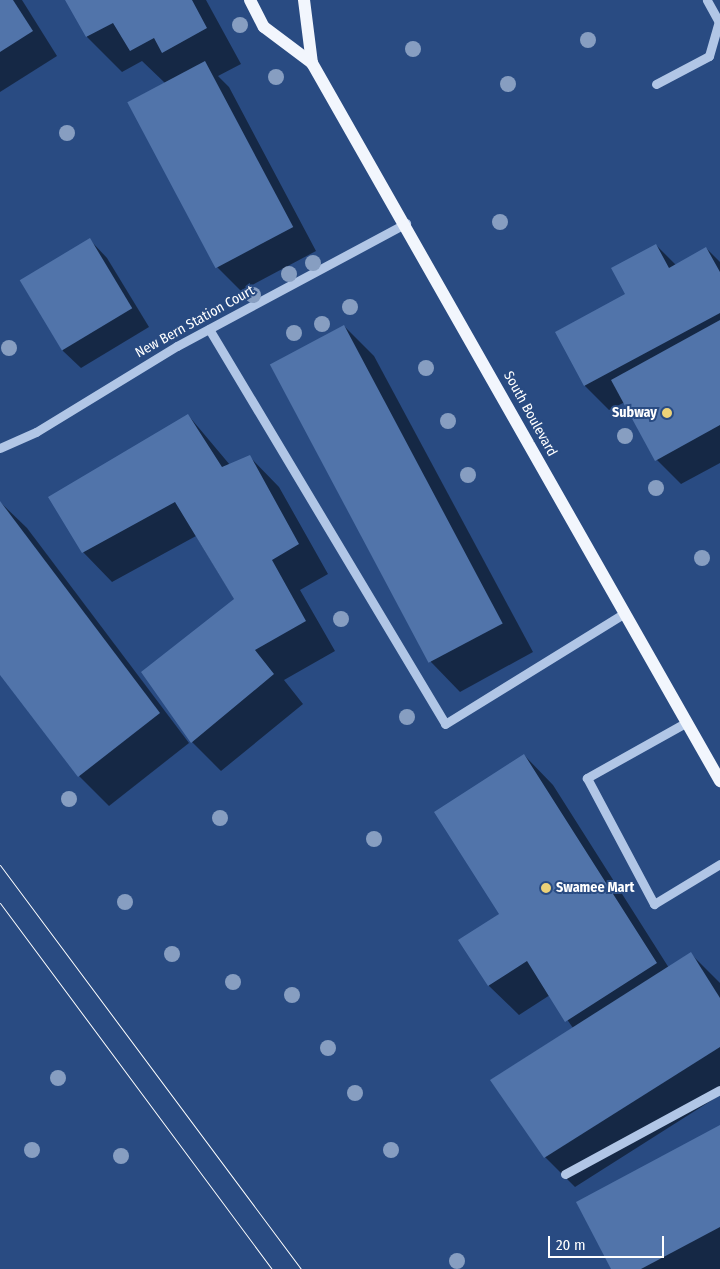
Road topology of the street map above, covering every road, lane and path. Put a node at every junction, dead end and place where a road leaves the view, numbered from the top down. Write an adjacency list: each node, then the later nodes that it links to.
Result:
1 (250, 0): 4 (main road, South Boulevard)
2 (304, 0): 4 (main road, South Boulevard)
3 (707, 0): 5 (street)
4 (312, 63): 6 (main road, South Boulevard)
5 (656, 84)
6 (406, 223): 7 (street, New Bern Station Court); 9 (main road, South Boulevard)
7 (209, 329): 8 (street, New Bern Station Court); 9 (street)
8 (0, 448)
9 (626, 613): 10 (main road, South Boulevard)
10 (687, 722): 11 (main road, South Boulevard); 12 (street)
11 (720, 781)
12 (720, 864)
13 (720, 1090): 14 (street)
14 (565, 1174)

